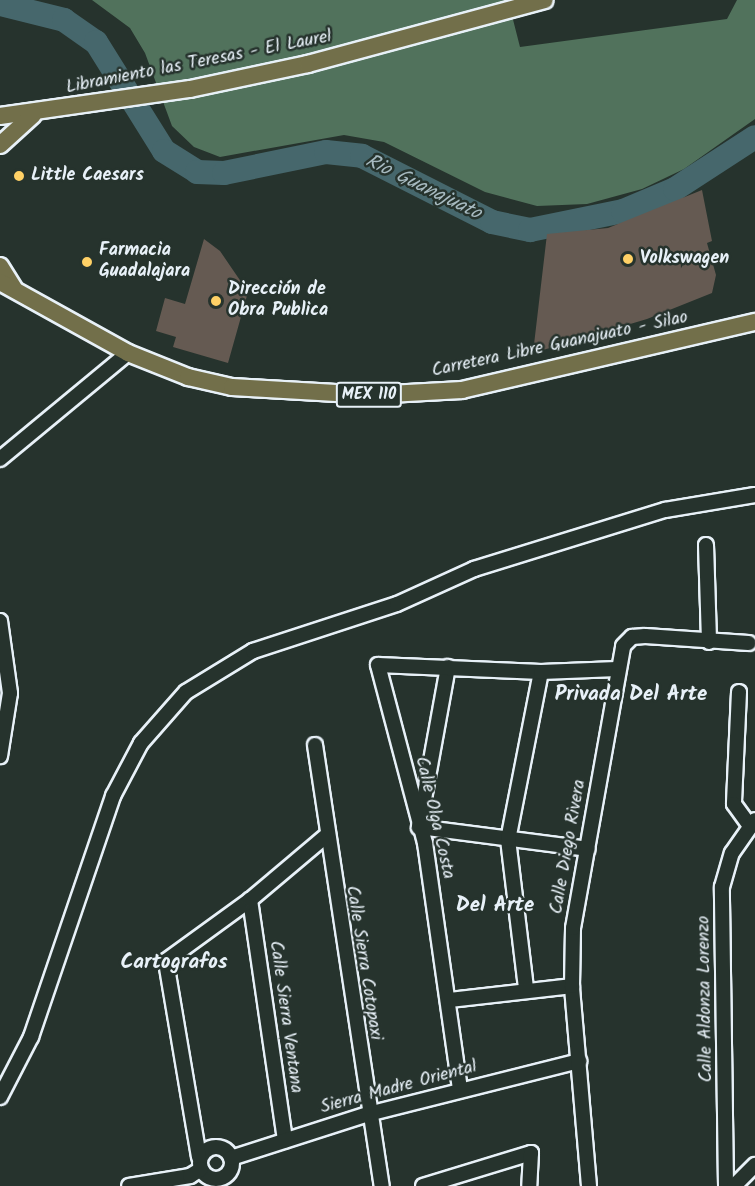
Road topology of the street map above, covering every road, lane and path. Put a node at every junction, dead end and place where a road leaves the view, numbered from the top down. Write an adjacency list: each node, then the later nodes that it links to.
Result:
1 (545, 0): 3 (main road, Libramiento las Teresas - El Laurel)
2 (0, 105): 3 (main road)
3 (33, 115): 4 (main road, Libramiento las Teresas - El Laurel); 5 (main road)
4 (0, 116)
5 (0, 145)
6 (0, 266): 7 (main road)
7 (7, 285): 9 (main road, Carretera Libre Guanajuato - Silao / MEX 110)
8 (755, 322): 9 (main road, Carretera Libre Guanajuato - Silao / MEX 110)
9 (128, 353): 10 (street)
10 (0, 459)
11 (755, 495): 34 (street)
12 (706, 545): 14 (street)
13 (0, 621): 20 (street)
14 (709, 642): 15 (street, Calle Diego Rivera); 17 (street, Calle Diego Rivera)
15 (749, 643)
16 (448, 667): 18 (street); 24 (street); 24 (street, Calle Olga Costa)
17 (617, 669): 18 (street); 27 (street, Calle Diego Rivera)
18 (541, 672): 26 (street)
19 (739, 692): 23 (street)
20 (5, 694): 22 (street)
21 (315, 746): 25 (street, Calle Sierra Cotopaxi)
22 (0, 756)
23 (752, 823): 46 (street, Calle Aldonza Lorenzo)
24 (419, 827): 26 (street); 31 (street, Calle Olga Costa)
25 (326, 836): 28 (street); 35 (street, Calle Sierra Cotopaxi)
26 (508, 840): 27 (street); 30 (street)
27 (588, 849): 29 (street, Calle Diego Rivera)
28 (250, 900): 36 (street, Calle Sierra Ventana); 38 (street)
29 (572, 986): 30 (street); 32 (street, Calle Diego Rivera)
30 (526, 988): 31 (street)
31 (450, 1000): 33 (street, Calle Olga Costa)
32 (579, 1061): 33 (street, Sierra Madre Oriental); 45 (street, Calle Diego Rivera)
33 (460, 1089): 35 (street, Sierra Madre Oriental)
34 (0, 1097)
35 (368, 1114): 36 (street, Sierra Madre Oriental); 42 (street, Calle Sierra Cotopaxi)
36 (285, 1140): 37 (street, Sierra Madre Oriental)
37 (231, 1158): 38 (street); 40 (street)
38 (200, 1163): 40 (street); 41 (street)
39 (755, 1165): 47 (street)
40 (225, 1182)
41 (129, 1186)
42 (382, 1186)
43 (423, 1186): 44 (street)
44 (529, 1186)
45 (589, 1186)
46 (726, 1186)
47 (734, 1186)

